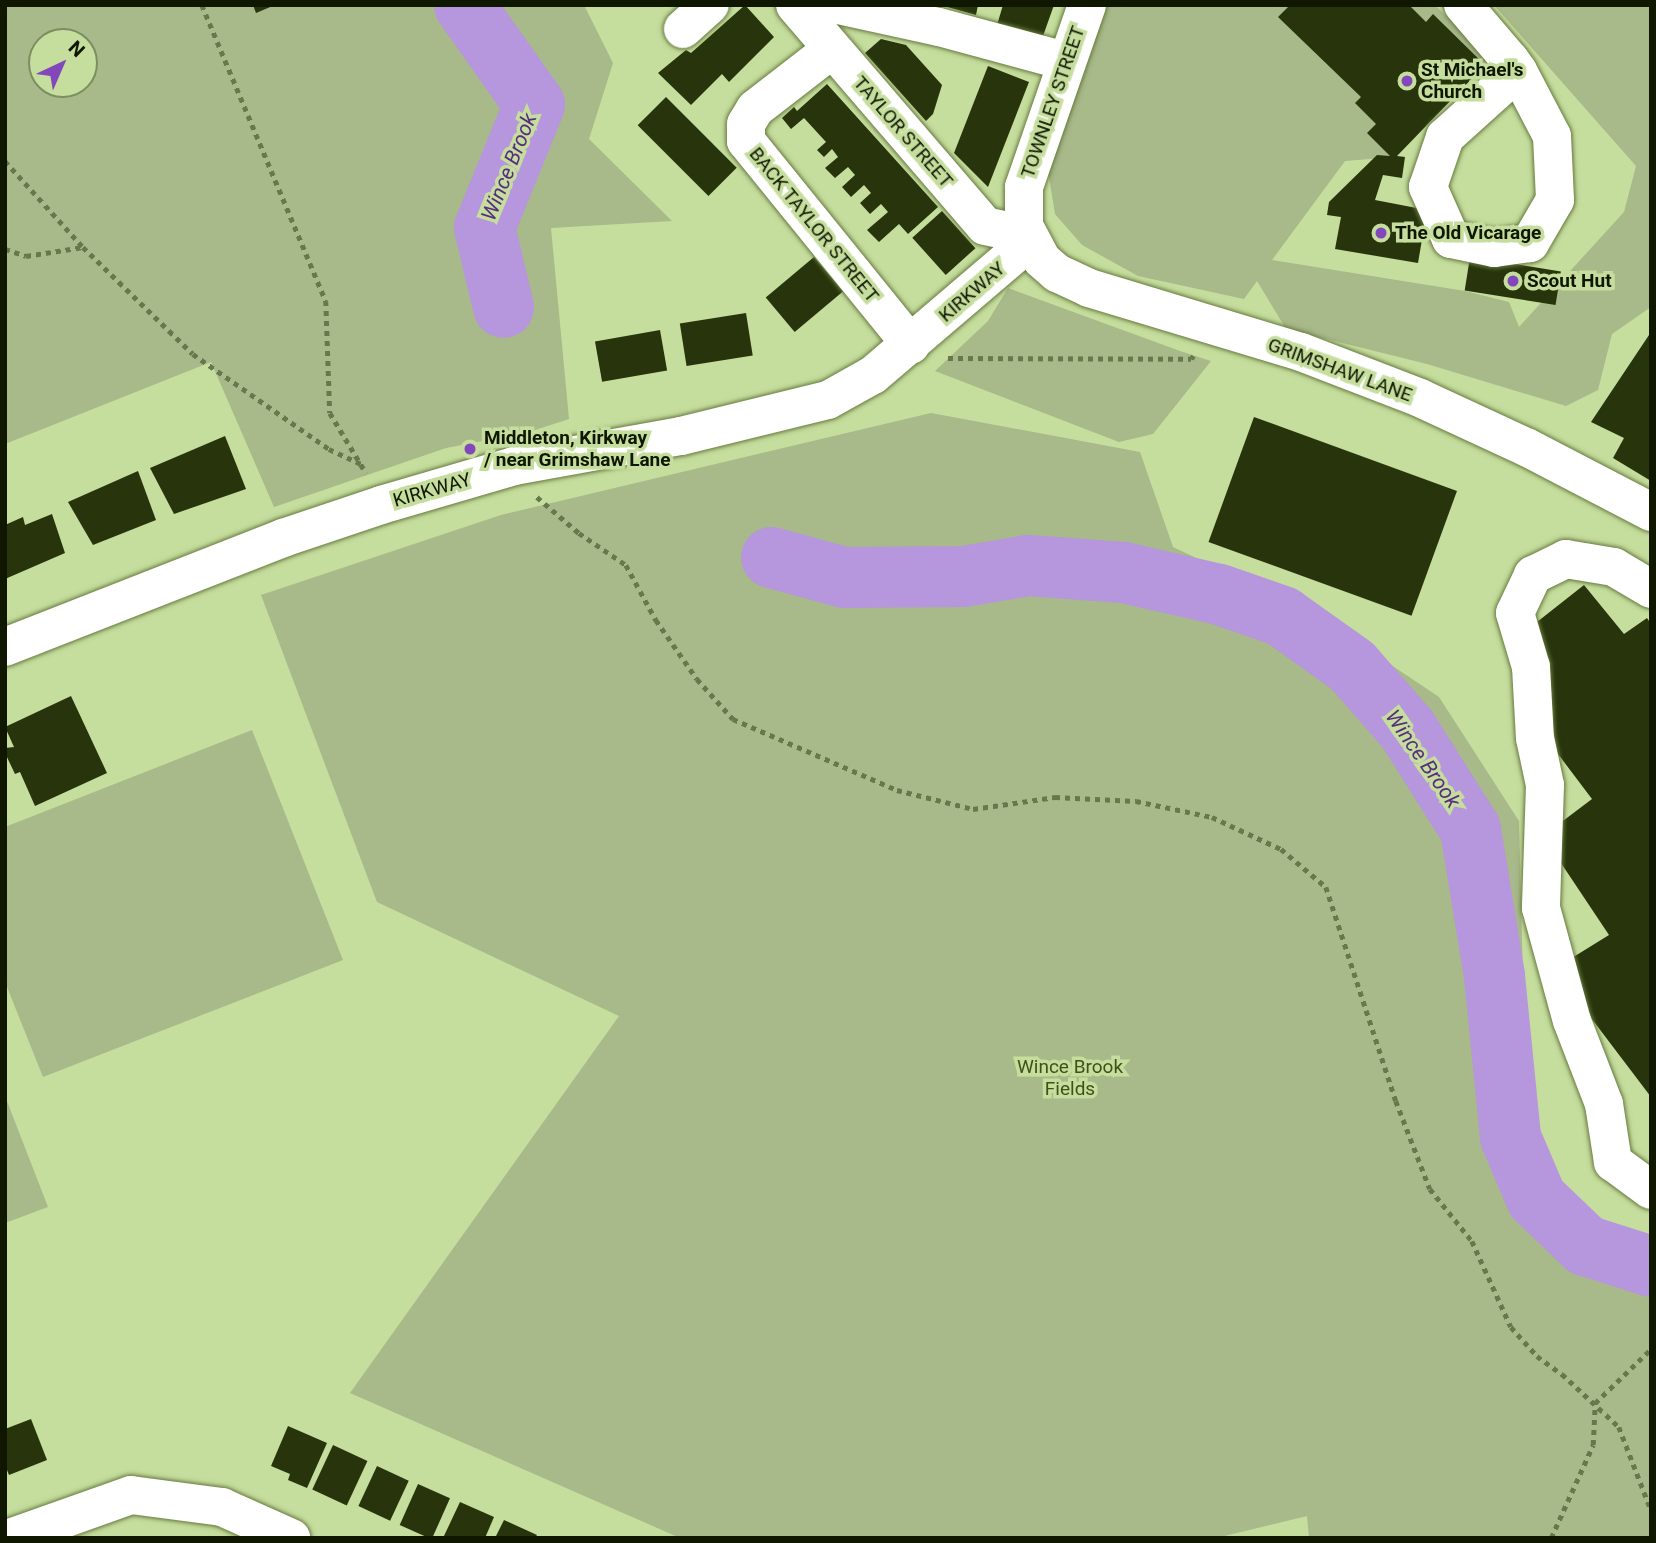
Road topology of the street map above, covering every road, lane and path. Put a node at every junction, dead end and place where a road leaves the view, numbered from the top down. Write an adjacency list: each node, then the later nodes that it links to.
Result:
1 (202, 5): 15 (path)
2 (838, 5): 7 (street)
3 (1087, 5): 7 (street, TOWNLEY STREET)
4 (1463, 5): 8 (street)
5 (803, 8): 6 (street, TAYLOR STREET)
6 (831, 50): 10 (street, TAYLOR STREET); 14 (street, BACK TAYLOR STREET)
7 (1065, 61): 10 (street, TOWNLEY STREET)
8 (1518, 71)
9 (5, 161): 11 (path)
10 (1027, 233): 13 (street, GRIMSHAW LANE); 14 (street, KIRKWAY)
11 (83, 247): 12 (path); 15 (path)
12 (5, 249)
13 (1214, 327): 14 (path); 18 (street, GRIMSHAW LANE)
14 (917, 340): 16 (street, KIRKWAY)
15 (361, 465): 17 (path)
16 (514, 466): 17 (street, KIRKWAY); 23 (path)
17 (381, 505): 20 (street, KIRKWAY)
18 (1651, 512)
19 (1651, 589): 21 (street)
20 (5, 647)
21 (1651, 1190)
22 (1651, 1349): 23 (path)
23 (1595, 1402): 24 (path); 27 (path)
24 (1651, 1510)
25 (10, 1538): 26 (street)
26 (290, 1538)
27 (1551, 1538)

